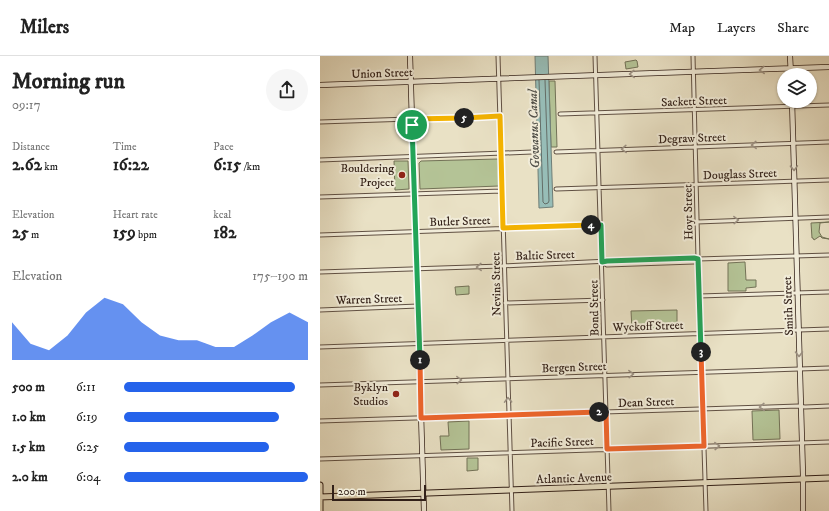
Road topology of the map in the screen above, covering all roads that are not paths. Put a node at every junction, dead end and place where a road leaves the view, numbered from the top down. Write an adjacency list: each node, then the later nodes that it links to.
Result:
1 (410, 56): 13 (street)
2 (498, 56): 12 (street, Nevins Street)
3 (595, 56): 11 (street, Bond Street)
4 (693, 56): 10 (street, Hoyt Street)
5 (790, 56): 7 (street)
6 (829, 67): 8 (street, Union Street)
7 (791, 68)
8 (810, 68)
9 (777, 69): 10 (street, Union Street, one-way to 10)
10 (693, 72): 11 (street, Union Street, one-way to 11); 19 (street, Hoyt Street)
11 (596, 75): 12 (street, Union Street); 20 (street, Bond Street)
12 (499, 79): 13 (street, Union Street); 22 (street, Nevins Street)
13 (411, 82): 14 (street, Union Street); 23 (street)
14 (320, 85)
15 (777, 105): 19 (street, Sackett Street)
16 (817, 105): 17 (street, Sackett Street)
17 (829, 105)
18 (792, 108): 26 (street, Smith Street)
19 (694, 110): 20 (street, Sackett Street); 27 (street, Hoyt Street)
20 (597, 113): 21 (street, Sackett Street); 28 (street, Bond Street)
21 (560, 114)
22 (500, 116): 23 (street); 31 (street, Nevins Street)
23 (412, 119): 24 (street); 32 (street)
24 (320, 122)
25 (829, 142): 26 (street, Degraw Street)
26 (793, 144): 27 (street, Degraw Street, one-way to 27); 35 (street, Smith Street, one-way to 35)
27 (695, 147): 28 (street, Degraw Street, one-way to 28); 36 (street, Hoyt Street)
28 (598, 150): 30 (street, Degraw Street); 37 (street, Bond Street)
29 (532, 152): 31 (street)
30 (556, 152)
31 (501, 153): 32 (street); 39 (street, Nevins Street)
32 (413, 157): 33 (street); 40 (street)
33 (320, 160)
34 (829, 180): 35 (street, Douglass Street)
35 (794, 181): 36 (street, Douglass Street); 43 (street, Smith Street)
36 (696, 185): 37 (street, Douglass Street); 44 (street, Hoyt Street)
37 (600, 188): 38 (street, Douglass Street); 45 (street, Bond Street)
38 (556, 189)
39 (502, 191): 40 (street); 46 (street, Nevins Street)
40 (414, 194): 41 (street); 47 (street)
41 (320, 197)
42 (829, 217): 43 (street)
43 (795, 218): 44 (street, one-way to 43); 50 (street, Smith Street)
44 (697, 222): 51 (street, Hoyt Street)
45 (601, 225): 46 (street, Butler Street); 52 (street, Bond Street)
46 (503, 228): 47 (street, Butler Street); 53 (street, Nevins Street)
47 (416, 231): 48 (street, Butler Street); 54 (street)
48 (320, 235)
49 (829, 255): 50 (street, Baltic Street)
50 (796, 256): 51 (street, Baltic Street); 57 (street, Smith Street)
51 (698, 259): 52 (street, Baltic Street); 58 (street, Hoyt Street)
52 (602, 262): 53 (street, Baltic Street); 59 (street, Bond Street)
53 (504, 266): 54 (street, Baltic Street, one-way to 54); 60 (street, Nevins Street)
54 (417, 268): 55 (street, Baltic Street); 61 (street)
55 (320, 272)
56 (829, 292): 57 (street)
57 (798, 293): 58 (street); 63 (street, Smith Street)
58 (699, 296): 65 (street, Hoyt Street)
59 (604, 300): 60 (street); 66 (street, Bond Street)
60 (505, 303): 67 (street, Nevins Street)
61 (418, 306): 62 (street, Warren Street); 68 (street)
62 (320, 310)
63 (799, 330): 64 (street, Wyckoff Street); 65 (street, Wyckoff Street); 70 (street, Smith Street, one-way to 70)
64 (829, 330)
65 (700, 334): 66 (street, Wyckoff Street); 72 (street, Hoyt Street)
66 (604, 337): 67 (street, Wyckoff Street); 73 (street, Bond Street)
67 (506, 340): 68 (street, Wyckoff Street); 74 (street, Nevins Street)
68 (419, 343): 69 (street, Wyckoff Street); 75 (street)
69 (320, 347)
70 (799, 368): 71 (street, Bergen Street); 72 (street, Bergen Street); 77 (street, Smith Street)
71 (829, 368)
72 (702, 372): 73 (street, Bergen Street, one-way to 72); 79 (street, Hoyt Street)
73 (605, 375): 74 (street, Bergen Street); 80 (street, Bond Street)
74 (508, 378): 75 (street, Bergen Street, one-way to 74); 81 (street, Nevins Street, one-way to 74)
75 (420, 381): 76 (street, Bergen Street); 82 (street)
76 (320, 385)
77 (801, 406): 78 (street, Dean Street); 79 (street, Dean Street, one-way to 79); 85 (street, Smith Street)
78 (829, 406)
79 (703, 409): 80 (street, Dean Street); 86 (street, Hoyt Street)
80 (606, 412): 81 (street, Dean Street); 87 (street, Bond Street)
81 (509, 415): 82 (street, Dean Street); 88 (street, Nevins Street)
82 (421, 418): 83 (street, Dean Street); 89 (street)
83 (320, 422)
84 (829, 442): 85 (street, Pacific Street)
85 (802, 443): 86 (street, Pacific Street, one-way to 85); 92 (street, Smith Street)
86 (704, 446): 87 (street, Pacific Street); 93 (street, Hoyt Street)
87 (607, 449): 88 (street, Pacific Street); 95 (street, Bond Street)
88 (510, 453): 89 (street, Pacific Street); 96 (street, Nevins Street)
89 (422, 456): 90 (street, Pacific Street); 97 (street)
90 (320, 459)
91 (829, 478): 92 (main road, Atlantic Avenue)
92 (802, 480): 93 (main road, Atlantic Avenue); 104 (street, Smith Street)
93 (705, 484): 95 (main road, Atlantic Avenue); 103 (street, Hoyt Street)
94 (320, 485): 98 (main road)
95 (608, 487): 96 (main road, Atlantic Avenue); 102 (street, Bond Street)
96 (511, 490): 97 (main road, Atlantic Avenue); 101 (street, Nevins Street)
97 (424, 493): 98 (main road, Atlantic Avenue); 100 (street)
98 (320, 497): 99 (main road)
99 (320, 511)
100 (424, 511)
101 (512, 511)
102 (609, 511)
103 (706, 511)
104 (803, 511)

